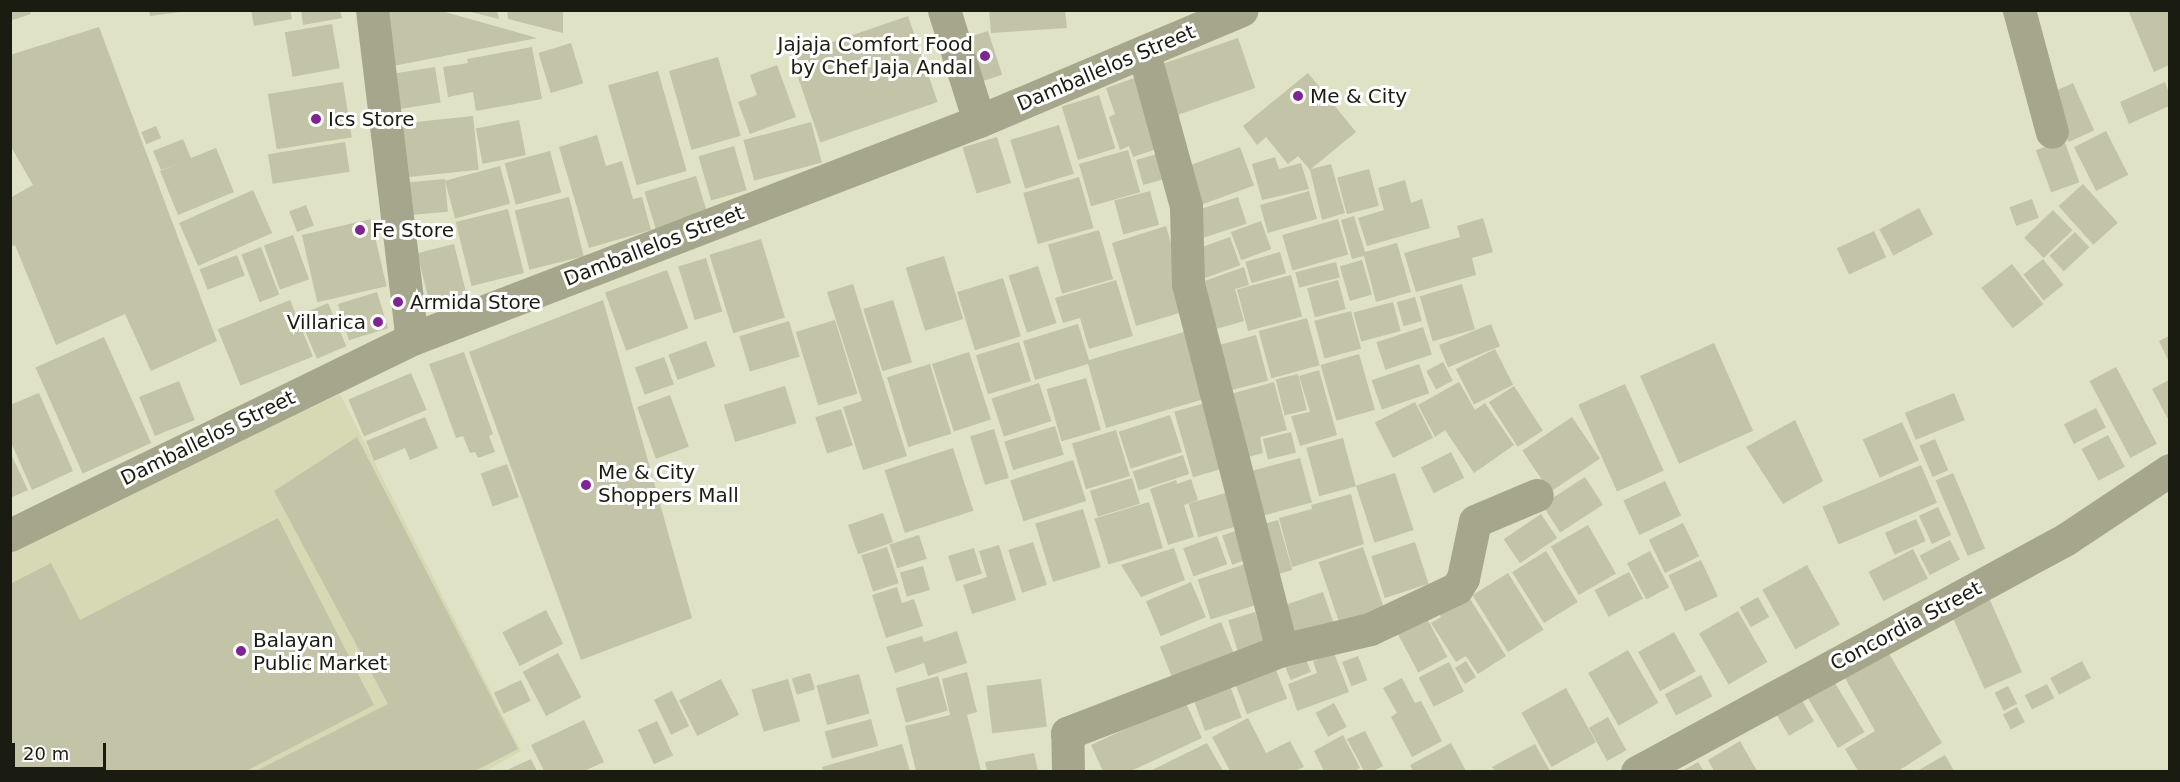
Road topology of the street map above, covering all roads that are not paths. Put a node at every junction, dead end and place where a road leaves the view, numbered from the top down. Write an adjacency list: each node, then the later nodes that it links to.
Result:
1 (372, 10): 9 (street)
2 (944, 10): 7 (street)
3 (1242, 10): 5 (street, Damballelos Street)
4 (2019, 10): 8 (street)
5 (1207, 18): 6 (street, Damballelos Street)
6 (1144, 53): 7 (street, Damballelos Street); 13 (street)
7 (979, 121): 9 (street, Damballelos Street)
8 (2052, 132)
9 (412, 339): 12 (street, Damballelos Street)
10 (2169, 470): 15 (street, Concordia Street)
11 (1538, 495): 13 (street)
12 (10, 535)
13 (1282, 650): 14 (street)
14 (1068, 771)
15 (1637, 771)

